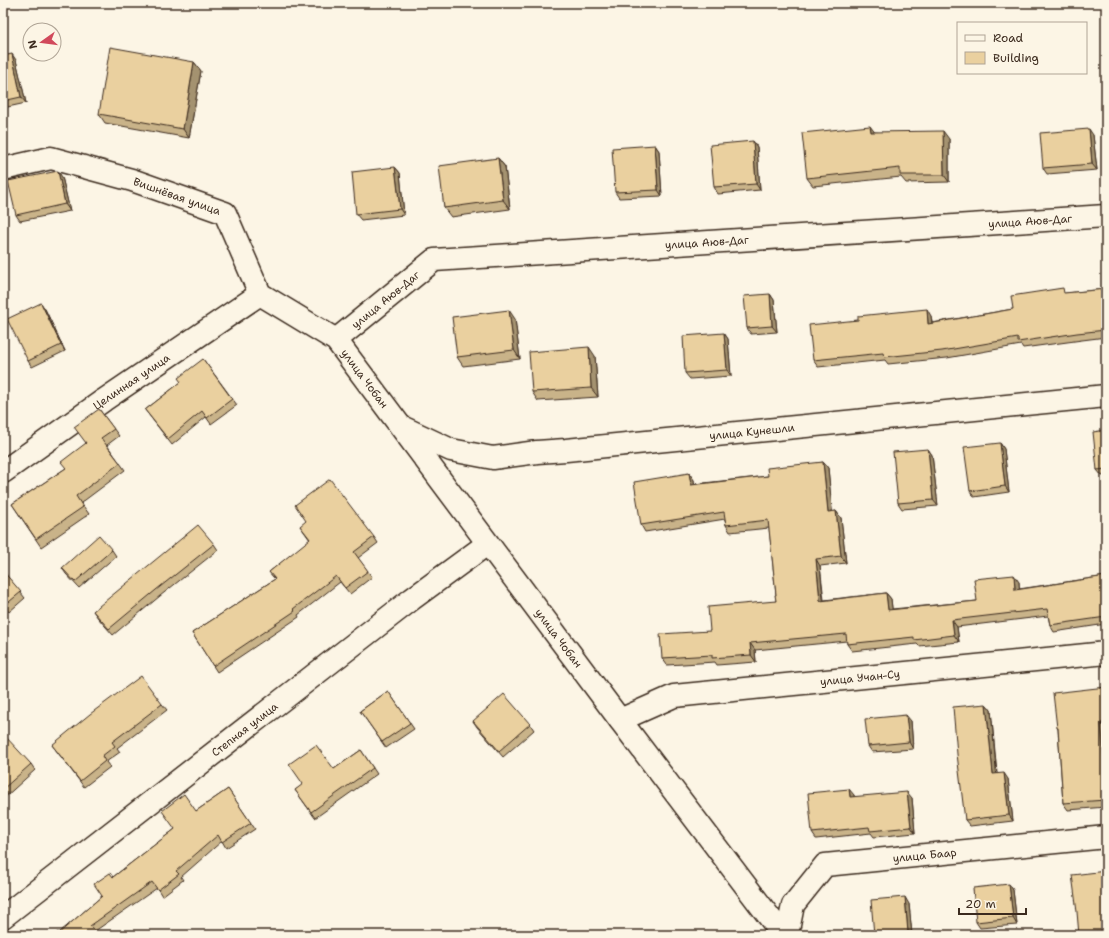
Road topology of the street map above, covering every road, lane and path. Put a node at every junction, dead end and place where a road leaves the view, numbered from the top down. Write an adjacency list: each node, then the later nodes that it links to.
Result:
1 (3, 169): 3 (street, Вишнёвая улица)
2 (1106, 216): 4 (street, улица Аюв-Даг)
3 (260, 294): 4 (street); 7 (street, Целинная улица)
4 (336, 340): 6 (street, улица Чобан)
5 (1106, 396): 6 (street, улица Кунешли)
6 (402, 428): 8 (street, улица Чобан)
7 (3, 472)
8 (487, 544): 10 (street, улица Чобан); 12 (street, Степная улица)
9 (1106, 654): 10 (street, улица Учан-Су)
10 (620, 720): 13 (street, улица Чобан)
11 (1106, 837): 14 (street, улица Баар)
12 (3, 917)
13 (782, 935)
14 (787, 935)

